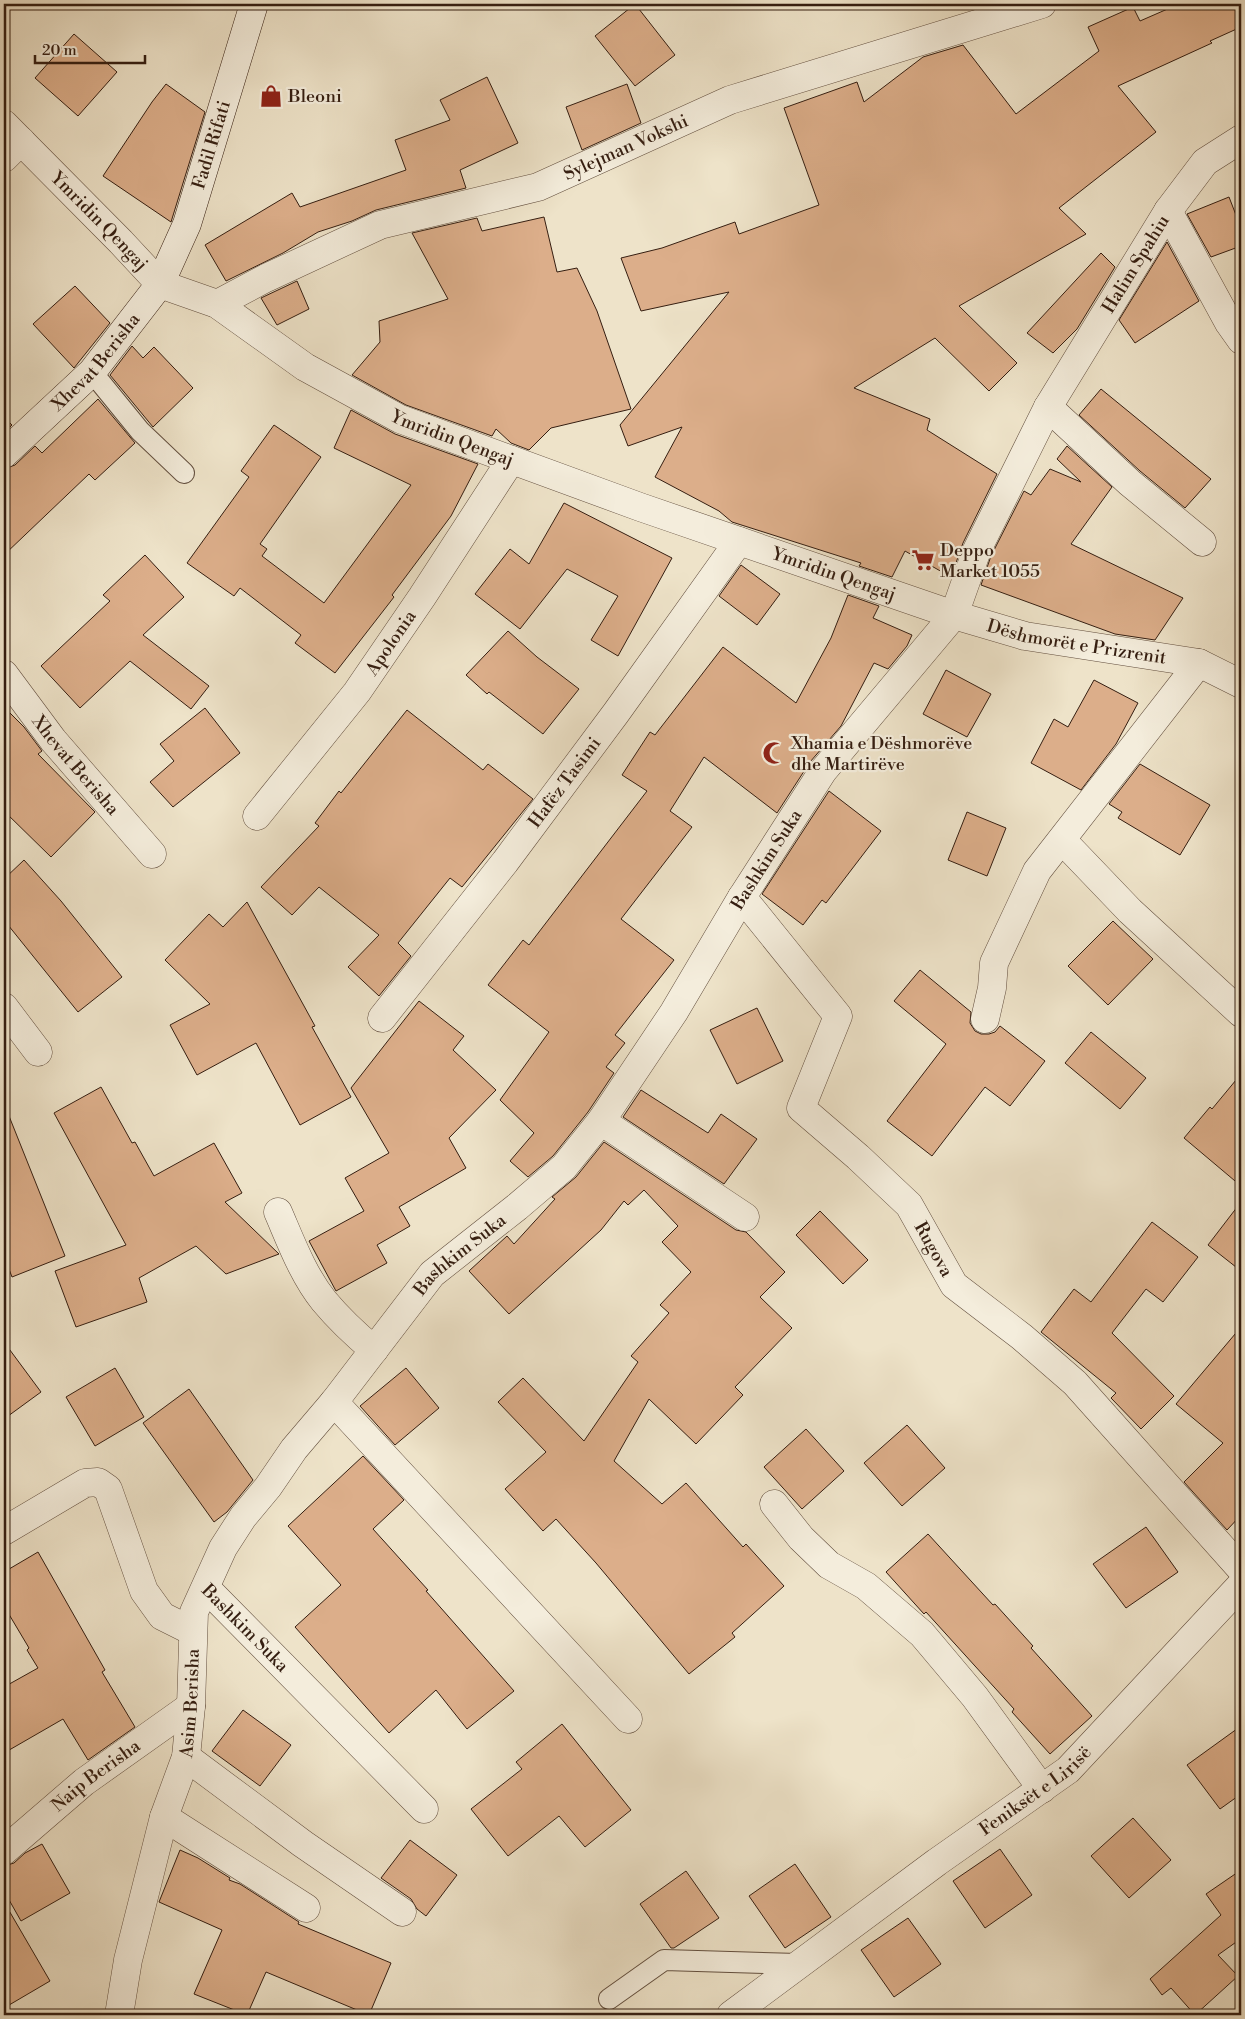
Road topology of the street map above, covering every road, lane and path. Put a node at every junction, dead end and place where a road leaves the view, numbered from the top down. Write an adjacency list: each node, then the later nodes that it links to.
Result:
1 (254, 4): 6 (street, Fadil Rifati)
2 (1042, 4): 7 (street, Sylejman Vokshi)
3 (1241, 139): 5 (street, Halim Spahiu)
4 (9, 141): 6 (street, Ymridin Qengaj)
5 (1168, 211): 8 (street); 10 (street, Halim Spahiu)
6 (160, 284): 7 (street, Ymridin Qengaj); 9 (street, Xhevat Berisha)
7 (217, 304): 12 (street, Ymridin Qengaj)
8 (1241, 340)
9 (92, 372): 11 (street, Xhevat Berisha); 13 (lane)
10 (1048, 406): 15 (street); 16 (street, Halim Spahiu)
11 (4, 454)
12 (511, 460): 14 (street, Ymridin Qengaj); 20 (street, Apolonia)
13 (184, 473)
14 (739, 541): 16 (street, Ymridin Qengaj); 26 (street, Hafëz Tasimi)
15 (1202, 542)
16 (954, 615): 17 (street, Dëshmorët e Prizrenit); 23 (street, Bashkim Suka)
17 (1199, 663): 19 (street, Dëshmorët e Prizrenit); 21 (street, Dëshmorët e Prizrenit)
18 (4, 674): 22 (street, Xhevat Berisha)
19 (1241, 684)
20 (257, 816)
21 (1062, 840): 25 (street); 27 (street, Dëshmorët e Prizrenit)
22 (152, 854)
23 (742, 897): 29 (street, Bashkim Suka); 36 (street, Rugova)
24 (4, 1007): 28 (street)
25 (1241, 1012)
26 (382, 1018)
27 (985, 1019)
28 (38, 1052)
29 (601, 1121): 31 (street); 32 (street, Bashkim Suka)
30 (278, 1212): 32 (street)
31 (745, 1217)
32 (374, 1350): 33 (street, Bashkim Suka)
33 (334, 1402): 38 (street, Bashkim Suka); 41 (street)
34 (774, 1504): 43 (street)
35 (4, 1531): 39 (street)
36 (1241, 1569)
37 (1241, 1585): 43 (street, Feniksët e Lirisë)
38 (206, 1588): 39 (street, Asim Berisha); 44 (street, Bashkim Suka)
39 (192, 1630): 40 (street, Asim Berisha)
40 (191, 1706): 42 (street, Asim Berisha); 46 (street, Naip Berisha)
41 (628, 1719)
42 (186, 1757): 45 (street, Asim Berisha); 48 (street)
43 (1042, 1789): 49 (street, Feniksët e Lirisë)
44 (424, 1809)
45 (164, 1817): 47 (street); 51 (street, Asim Berisha)
46 (4, 1851)
47 (306, 1908)
48 (402, 1912)
49 (798, 1964): 50 (lane); 52 (street, Feniksët e Lirisë)
50 (609, 1998)
51 (119, 2015)
52 (731, 2015)

